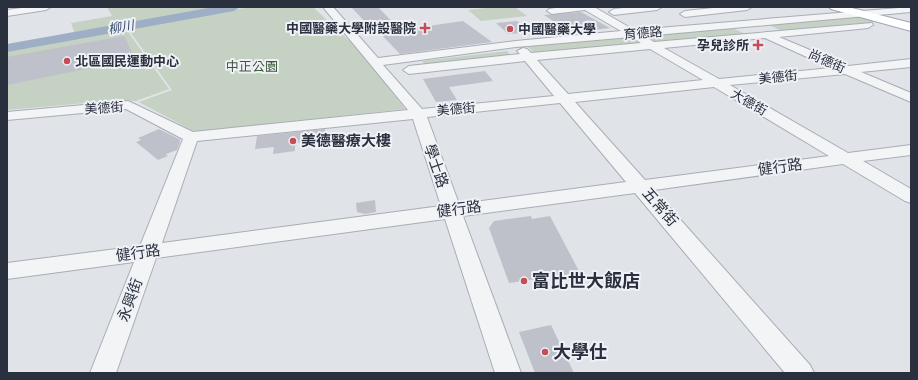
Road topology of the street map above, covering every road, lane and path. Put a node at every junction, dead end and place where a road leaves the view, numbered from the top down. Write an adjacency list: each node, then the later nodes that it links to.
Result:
1 (46, 7): 13 (street)
2 (328, 7): 22 (street, 學士路)
3 (585, 7): 9 (street); 18 (street, 大德街)
4 (657, 7): 11 (street)
5 (747, 7): 12 (street)
6 (835, 7): 14 (main road)
7 (847, 7): 14 (main road)
8 (911, 9): 14 (street, 育德路)
9 (552, 11)
10 (688, 11): 12 (street)
11 (614, 12)
12 (702, 12): 15 (street)
13 (7, 13)
14 (864, 13): 16 (street, 育德路); 17 (main road)
15 (715, 18)
16 (743, 24): 18 (street, 育德路); 19 (street, 尚德街)
17 (906, 24): 19 (street, 育德路)
18 (632, 34): 20 (street, 大德街); 21 (street, 育德路)
19 (767, 35): 20 (street, 育德路); 24 (street, 尚德街)
20 (652, 46): 21 (street, 育德路); 26 (street, 大德街)
21 (523, 51): 22 (street, 育德路); 25 (street, 育德路); 27 (street, 五常街)
22 (375, 62): 25 (street, 學士路)
23 (911, 63): 24 (street, 美德街)
24 (846, 69): 26 (street, 美德街); 28 (street, 尚德街)
25 (385, 73): 29 (street, 學士路)
26 (716, 83): 27 (street, 美德街); 33 (street, 大德街)
27 (565, 98): 29 (street, 美德街); 34 (street, 五常街)
28 (911, 98)
29 (418, 112): 31 (street, 美德街); 36 (street, 學士路)
30 (7, 116): 31 (street, 美德街)
31 (191, 136): 37 (street, 永興街)
32 (911, 150): 33 (street, 健行路)
33 (846, 158): 34 (street, 健行路); 35 (street, 大德街)
34 (641, 186): 36 (street, 健行路); 41 (street, 五常街)
35 (911, 197)
36 (452, 210): 37 (street, 健行路); 40 (street, 學士路)
37 (147, 252): 38 (street, 健行路); 39 (street, 永興街)
38 (7, 271)
39 (103, 373)
40 (508, 373)
41 (801, 373)

